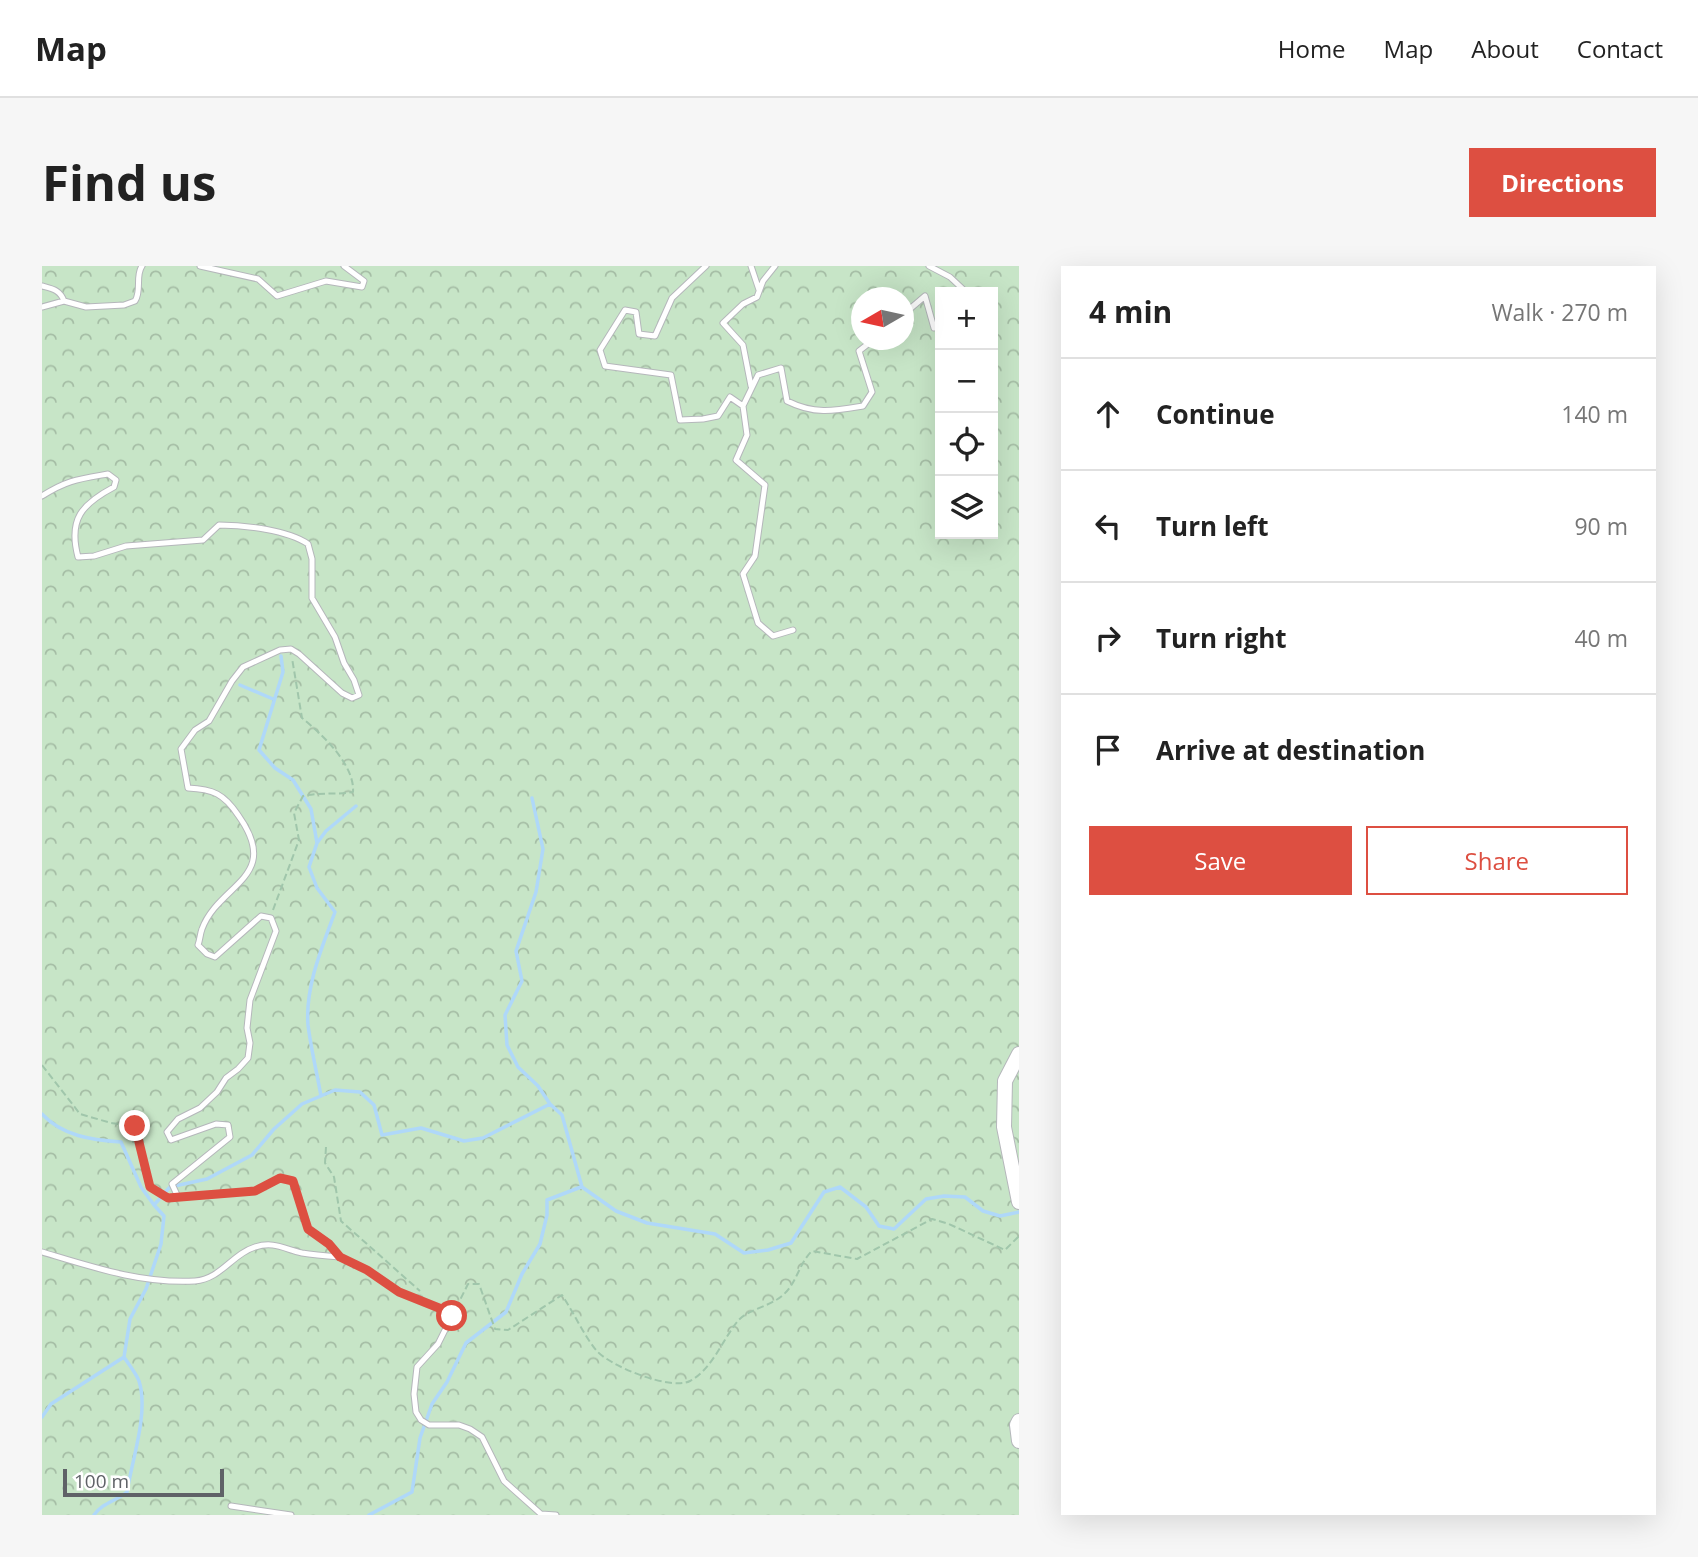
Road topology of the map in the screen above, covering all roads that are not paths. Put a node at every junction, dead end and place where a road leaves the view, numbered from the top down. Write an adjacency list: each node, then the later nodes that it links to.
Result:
1 (142, 266): 11 (lane)
2 (200, 266): 3 (lane)
3 (344, 266)
4 (706, 266): 17 (lane)
5 (751, 266): 10 (lane)
6 (775, 266): 10 (lane)
7 (929, 266): 9 (lane)
8 (42, 286): 11 (lane)
9 (961, 287)
10 (759, 290): 16 (lane)
11 (64, 301): 13 (lane)
12 (914, 305): 14 (lane)
13 (42, 307)
14 (935, 327)
15 (860, 350): 16 (lane)
16 (752, 388): 17 (lane)
17 (743, 406): 19 (lane)
18 (42, 496): 23 (lane)
19 (793, 630)
20 (1019, 1054): 21 (street)
21 (1019, 1202)
22 (42, 1252): 23 (lane)
23 (340, 1257): 27 (lane)
24 (1019, 1421): 25 (street)
25 (1019, 1441)
26 (232, 1506): 28 (lane)
27 (541, 1514): 29 (lane)
28 (291, 1515)
29 (556, 1515)

